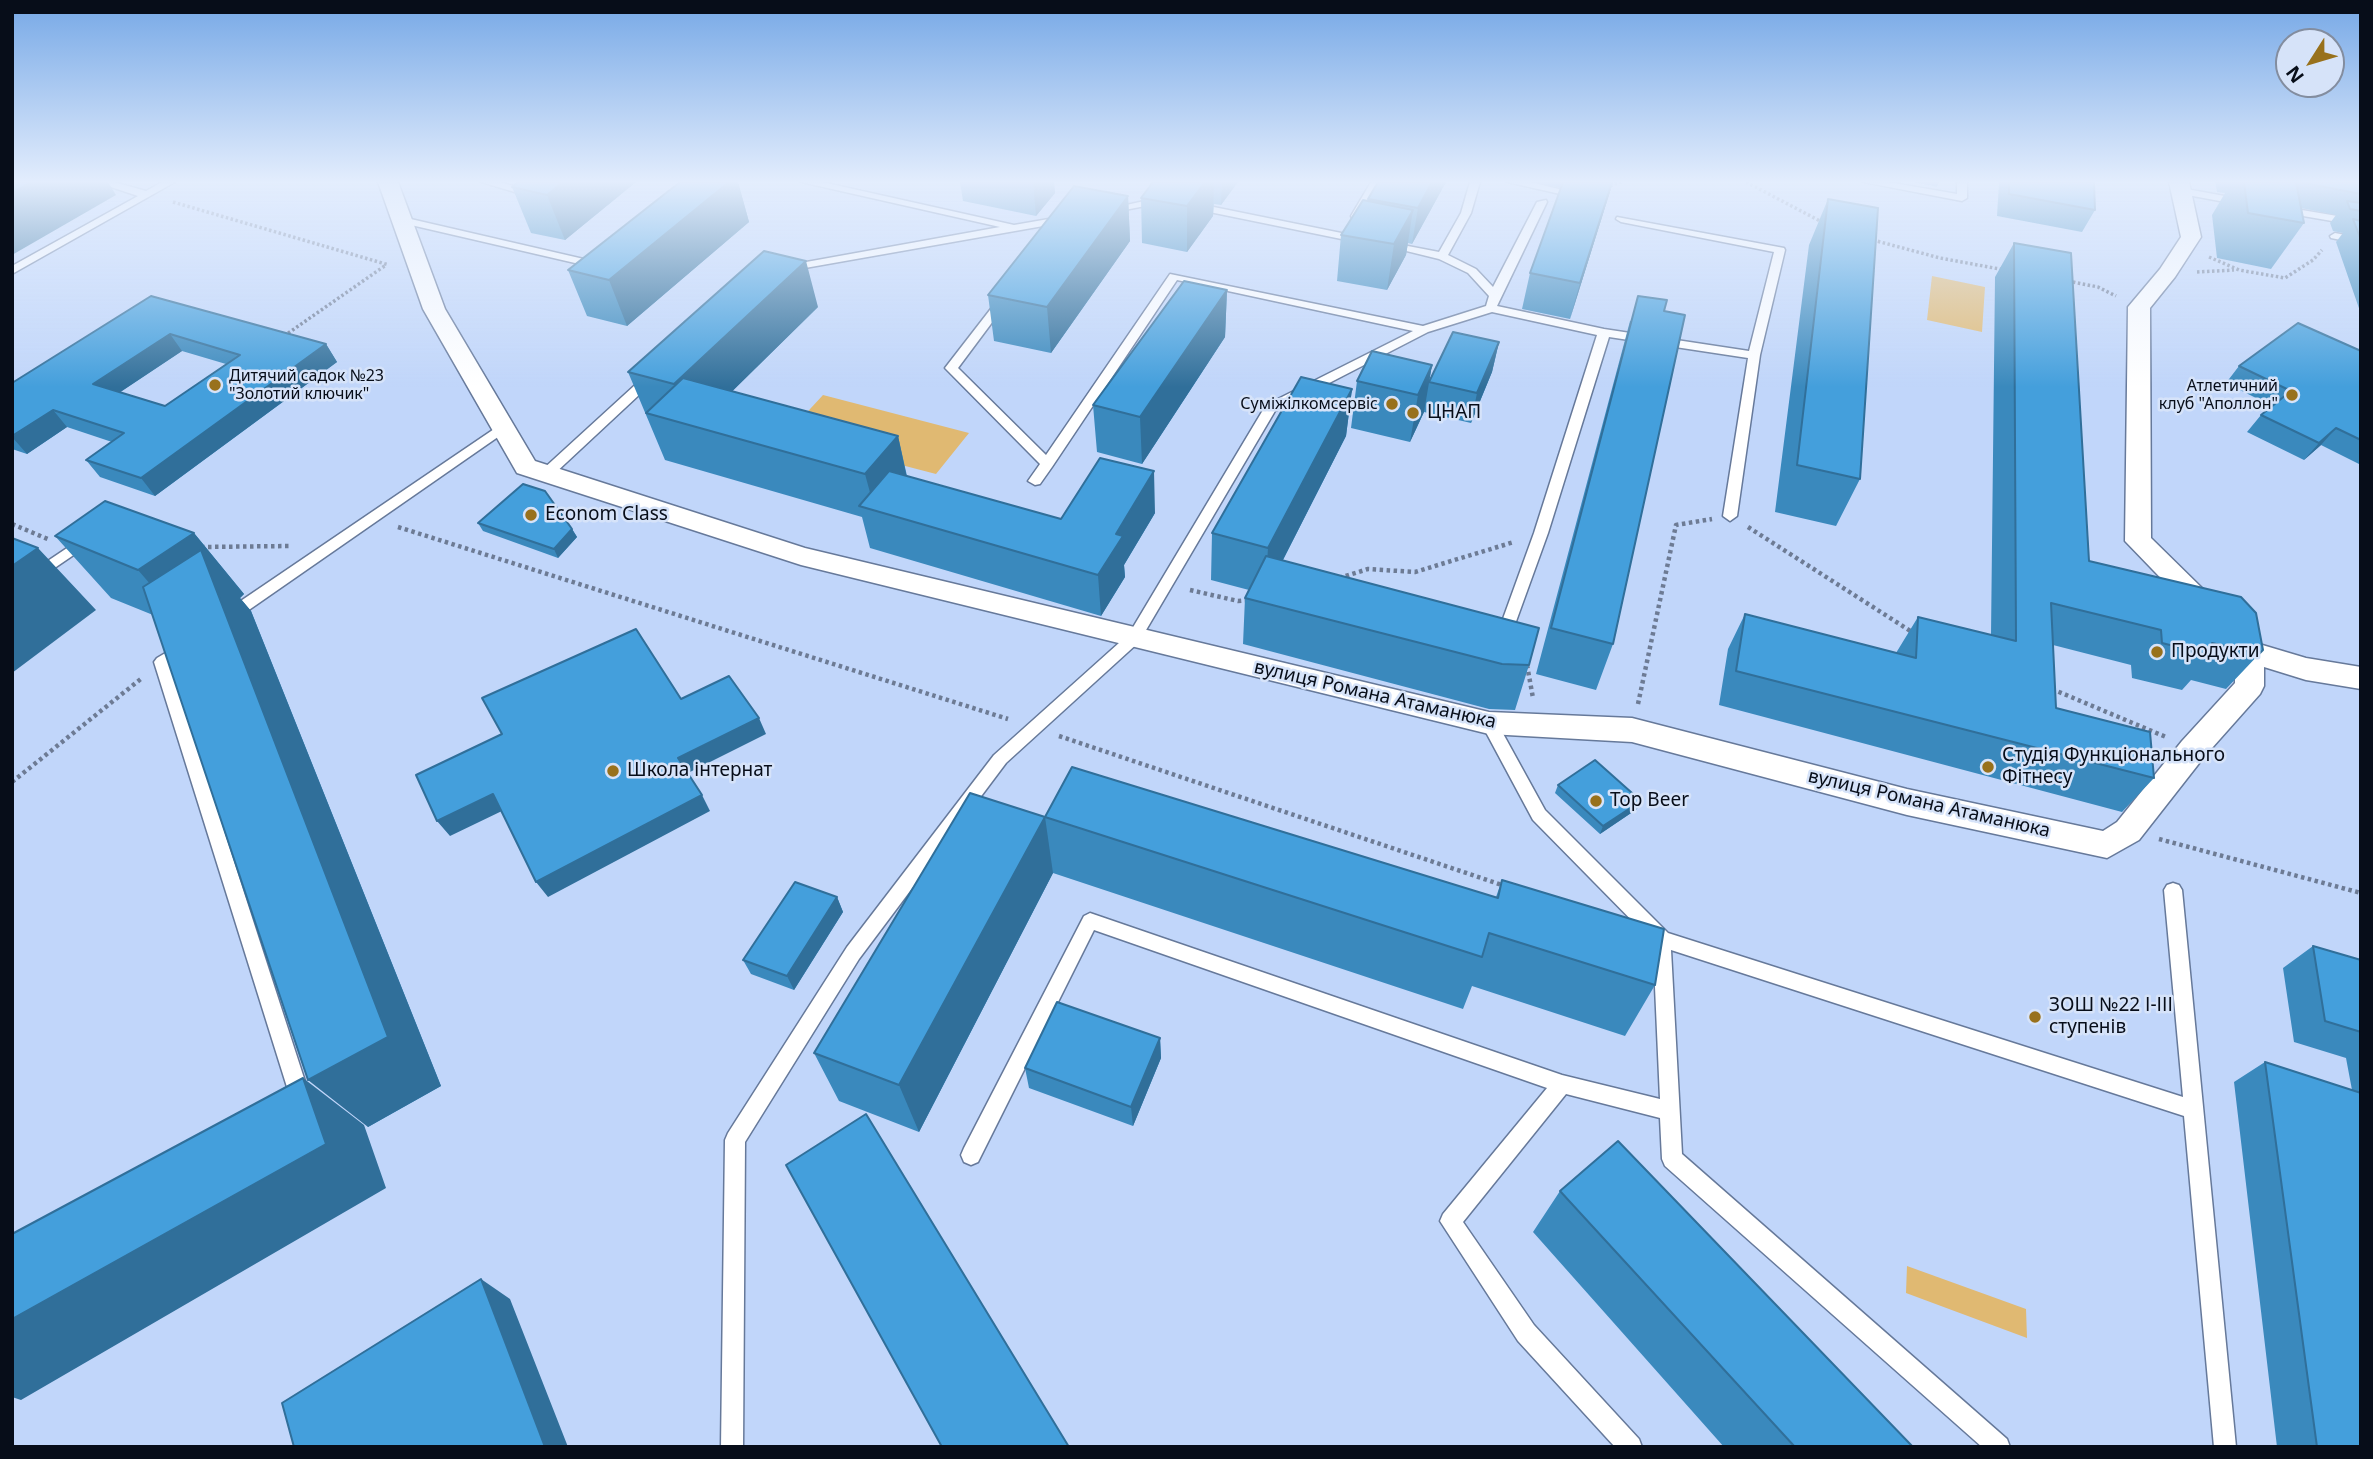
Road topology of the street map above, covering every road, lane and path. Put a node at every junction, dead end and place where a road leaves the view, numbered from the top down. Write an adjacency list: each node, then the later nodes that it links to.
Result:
1 (49, 250): 20 (lane)
2 (339, 250): 16 (path)
3 (412, 250): 22 (street, вулиця Романа Атаманюка)
4 (533, 250): 15 (lane)
5 (891, 250): 17 (lane)
6 (1414, 250): 14 (lane)
7 (1446, 250): 14 (lane)
8 (1518, 250): 25 (lane)
9 (1780, 250): 30 (lane)
10 (1910, 250): 18 (path)
11 (2183, 250): 21 (street)
12 (2206, 250): 19 (path)
13 (2322, 250): 19 (path)
14 (1443, 256): 25 (lane)
15 (613, 258)
16 (387, 264): 22 (path); 29 (path)
17 (776, 270)
18 (2006, 270)
19 (2239, 270): 21 (path)
20 (12, 271)
21 (2168, 273): 26 (street)
22 (421, 275): 32 (street, вулиця Романа Атаманюка)
23 (2058, 279): 26 (path)
24 (1009, 294): 33 (lane)
25 (1493, 301): 27 (lane); 28 (lane)
26 (2139, 307): 51 (street)
27 (1423, 330): 33 (lane); 43 (lane)
28 (1604, 333): 30 (lane); 38 (lane)
29 (274, 343)
30 (1754, 355): 36 (lane)
31 (655, 373): 34 (lane)
32 (503, 427): 34 (street, вулиця Романа Атаманюка); 39 (lane)
33 (1047, 464): 35 (lane)
34 (547, 473): 49 (street, вулиця Романа Атаманюка)
35 (1035, 481)
36 (1730, 516): 48 (path); 57 (path)
37 (12, 524): 41 (path)
38 (1541, 533): 42 (path); 47 (lane)
39 (333, 545): 40 (path); 46 (lane)
40 (196, 547)
41 (73, 549): 44 (lane)
42 (1331, 581)
43 (1166, 584): 45 (path); 49 (lane)
44 (12, 592)
45 (1259, 598)
46 (219, 623)
47 (1507, 627): 56 (path)
48 (1917, 635)
49 (1134, 638): 55 (street, вулиця Романа Атаманюка); 69 (lane)
50 (196, 639): 52 (lane)
51 (2249, 652): 53 (street); 58 (street)
52 (162, 662): 59 (path); 67 (lane)
53 (2361, 678)
54 (2041, 685): 58 (path)
55 (1489, 723): 56 (street, вулиця Романа Атаманюка); 63 (lane)
56 (1536, 728): 57 (street, вулиця Романа Атаманюка)
57 (1632, 730): 60 (street, вулиця Романа Атаманюка)
58 (2193, 748): 60 (street)
59 (12, 782)
60 (2128, 831): 62 (path)
61 (2174, 890): 65 (lane)
62 (2361, 893)
63 (1662, 939): 65 (lane); 66 (lane)
64 (1562, 1084): 66 (lane); 68 (lane); 70 (lane)
65 (2192, 1109): 72 (lane)
66 (1670, 1111): 71 (lane)
67 (293, 1122)
68 (971, 1155)
69 (732, 1447)
70 (1631, 1447)
71 (1999, 1447)
72 (2225, 1447)

